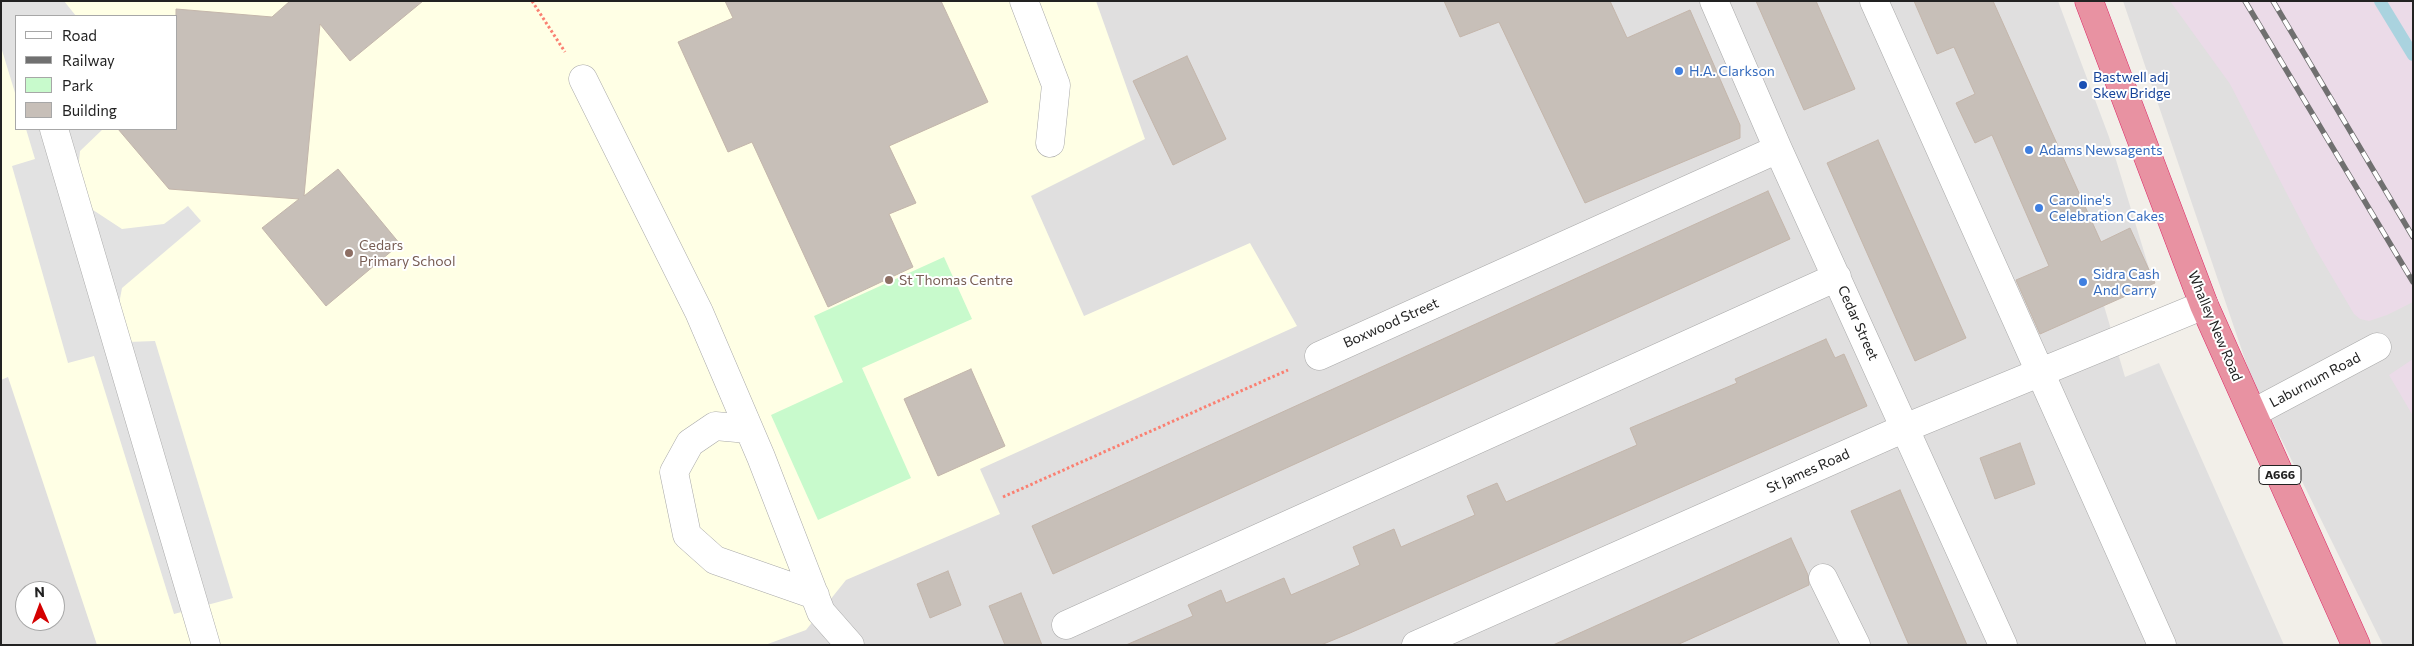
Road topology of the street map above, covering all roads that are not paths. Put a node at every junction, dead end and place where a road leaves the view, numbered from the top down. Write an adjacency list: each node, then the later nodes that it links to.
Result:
1 (1024, 1): 7 (street)
2 (1714, 1): 8 (street, Cedar Street)
3 (1874, 1): 13 (street)
4 (2089, 1): 10 (highway, Whalley New Road / A666)
5 (584, 79): 16 (street)
6 (54, 130): 20 (street)
7 (1050, 143)
8 (1778, 149): 9 (street, Cedar Street); 12 (street, Boxwood Street)
9 (1837, 277): 15 (street, Cedar Street); 19 (street)
10 (2204, 305): 13 (street, St James Road); 14 (highway, Whalley New Road / A666)
11 (2377, 346): 14 (street, Laburnum Road)
12 (1319, 356)
13 (2040, 372): 15 (street, St James Road); 25 (street)
14 (2252, 412): 26 (highway, Whalley New Road / A666)
15 (1905, 428): 22 (street, St James Road); 24 (street, Cedar Street)
16 (748, 429): 18 (street); 18 (street)
17 (1823, 578): 23 (street)
18 (815, 595): 21 (street)
19 (1066, 626)
20 (201, 633)
21 (850, 645)
22 (1416, 645)
23 (1856, 645)
24 (2003, 645)
25 (2162, 645)
26 (2356, 645)

